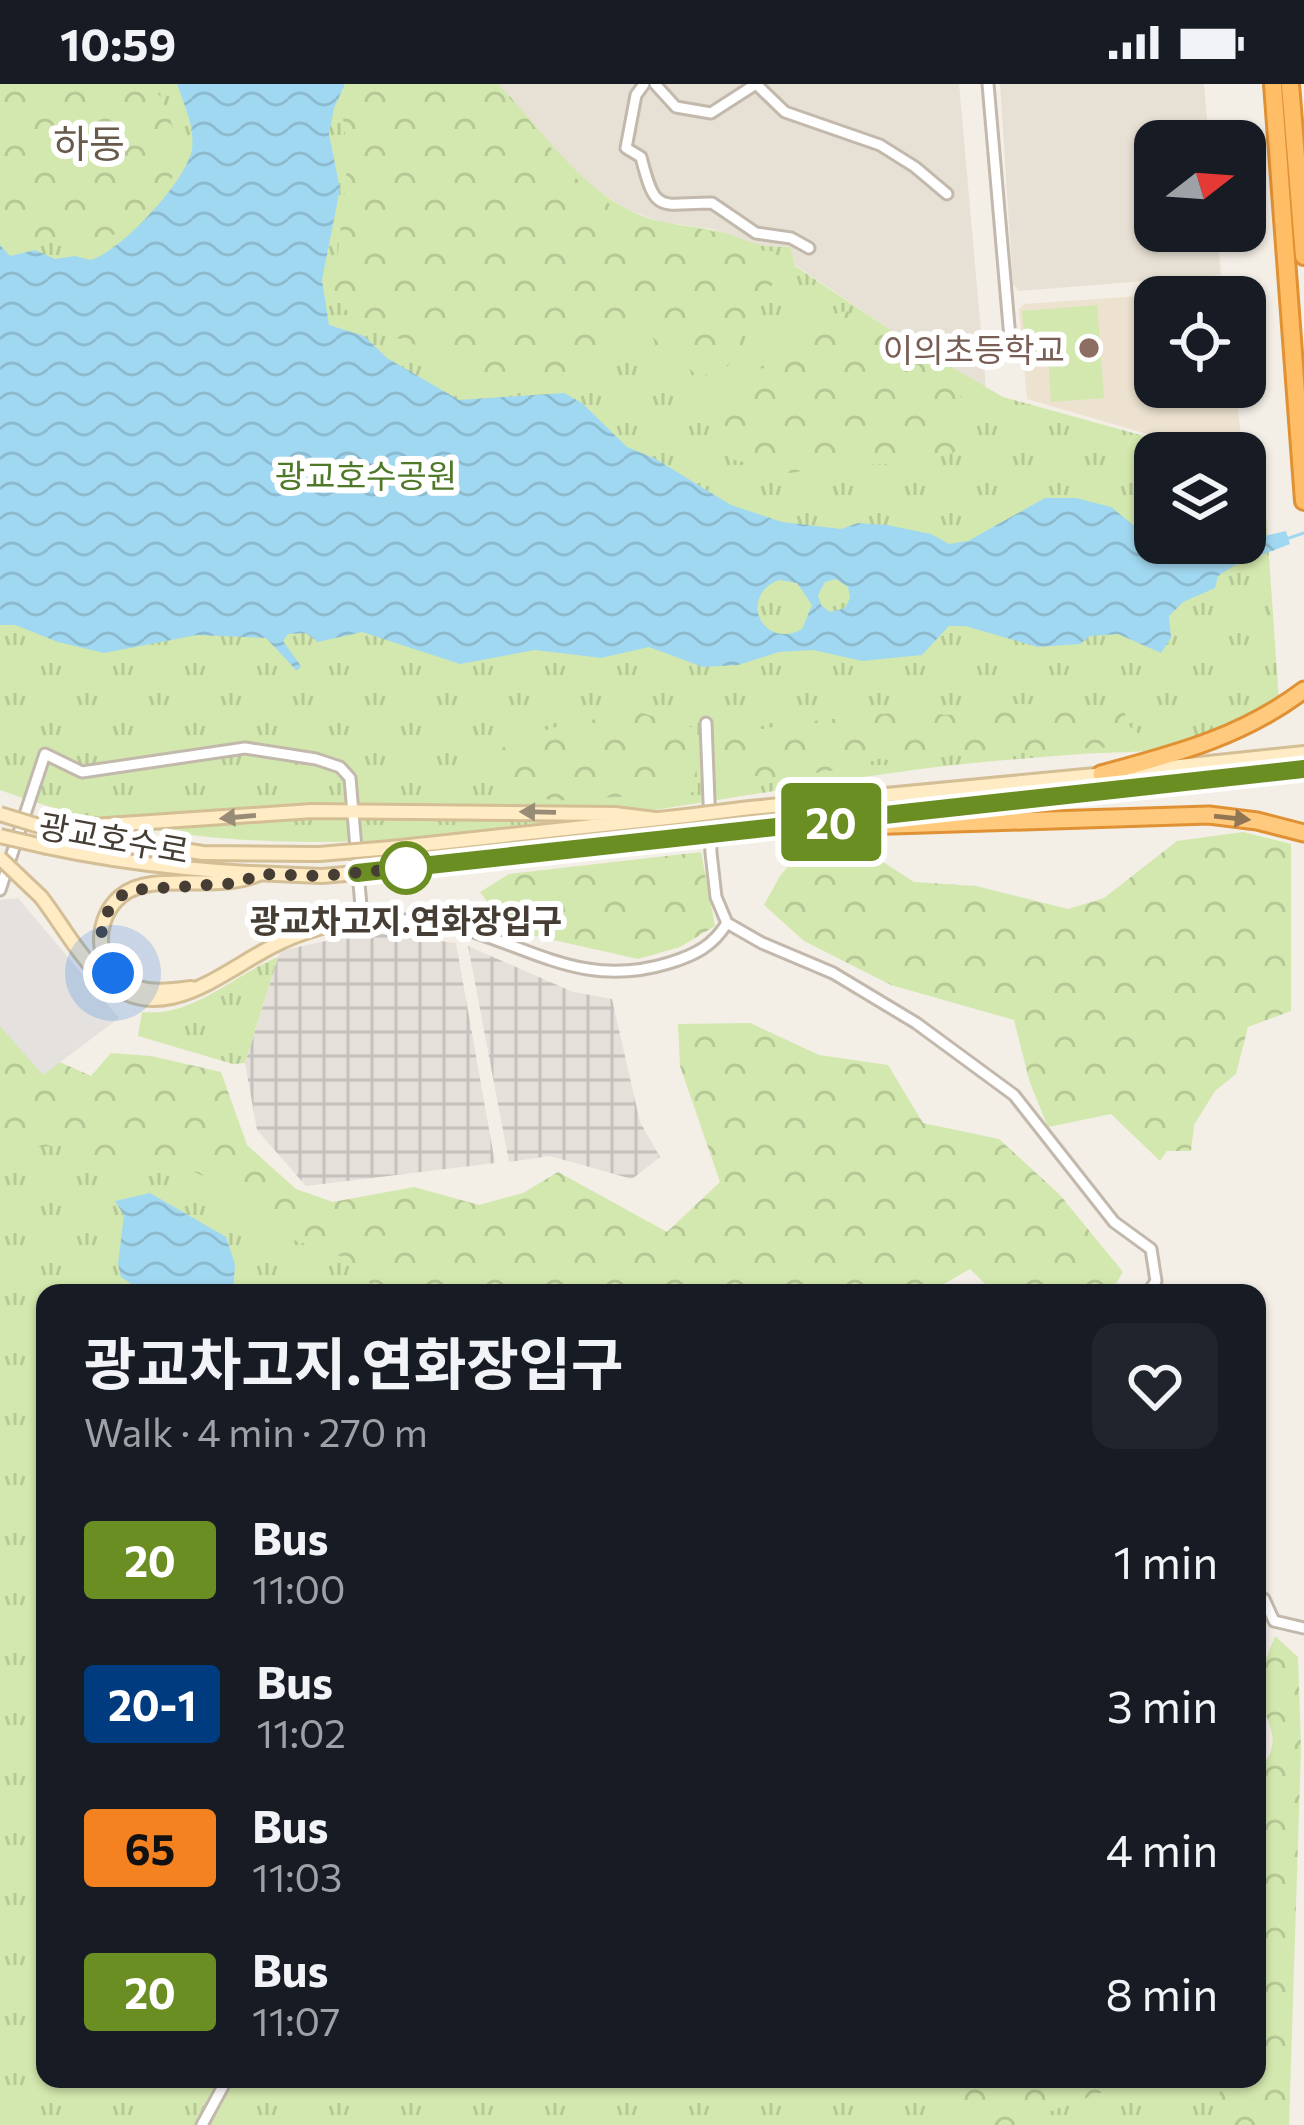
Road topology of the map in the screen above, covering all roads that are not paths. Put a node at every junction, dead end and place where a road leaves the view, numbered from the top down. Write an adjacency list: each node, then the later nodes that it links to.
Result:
1 (644, 84): 7 (street)
2 (655, 84): 6 (street)
3 (988, 84): 9 (street)
4 (1273, 84): 10 (highway)
5 (1290, 84): 8 (highway)
6 (946, 194)
7 (809, 248)
8 (1304, 256)
9 (1010, 338)
10 (1302, 470): 11 (highway)
11 (1304, 501)
12 (1304, 690): 16 (highway)
13 (706, 723): 28 (street)
14 (1304, 753): 16 (main road, 광교호수로)
15 (1304, 769): 21 (main road, 광교호수로)
16 (1101, 775): 19 (main road, 광교호수로, bridge)
17 (354, 810): 19 (main road, one-way to 17); 20 (main road, one-way to 20); 26 (street); 27 (street)
18 (0, 814): 20 (main road, 광교호수로, bridge)
19 (655, 819): 20 (main road, 광교호수로, bridge)
20 (49, 829)
21 (760, 830): 22 (highway, one-way to 22); 25 (main road, 광교호수로, bridge)
22 (1304, 833)
23 (0, 836): 25 (main road, 광교호수로, bridge)
24 (0, 858): 29 (main road, bridge)
25 (258, 874): 29 (main road)
26 (0, 890)
27 (362, 918): 28 (street); 29 (main road)
28 (728, 923): 30 (street)
29 (198, 987)
30 (1154, 1284)
31 (1266, 1604): 32 (street)
32 (1304, 1628)
33 (222, 2088): 34 (street)
34 (202, 2125)

